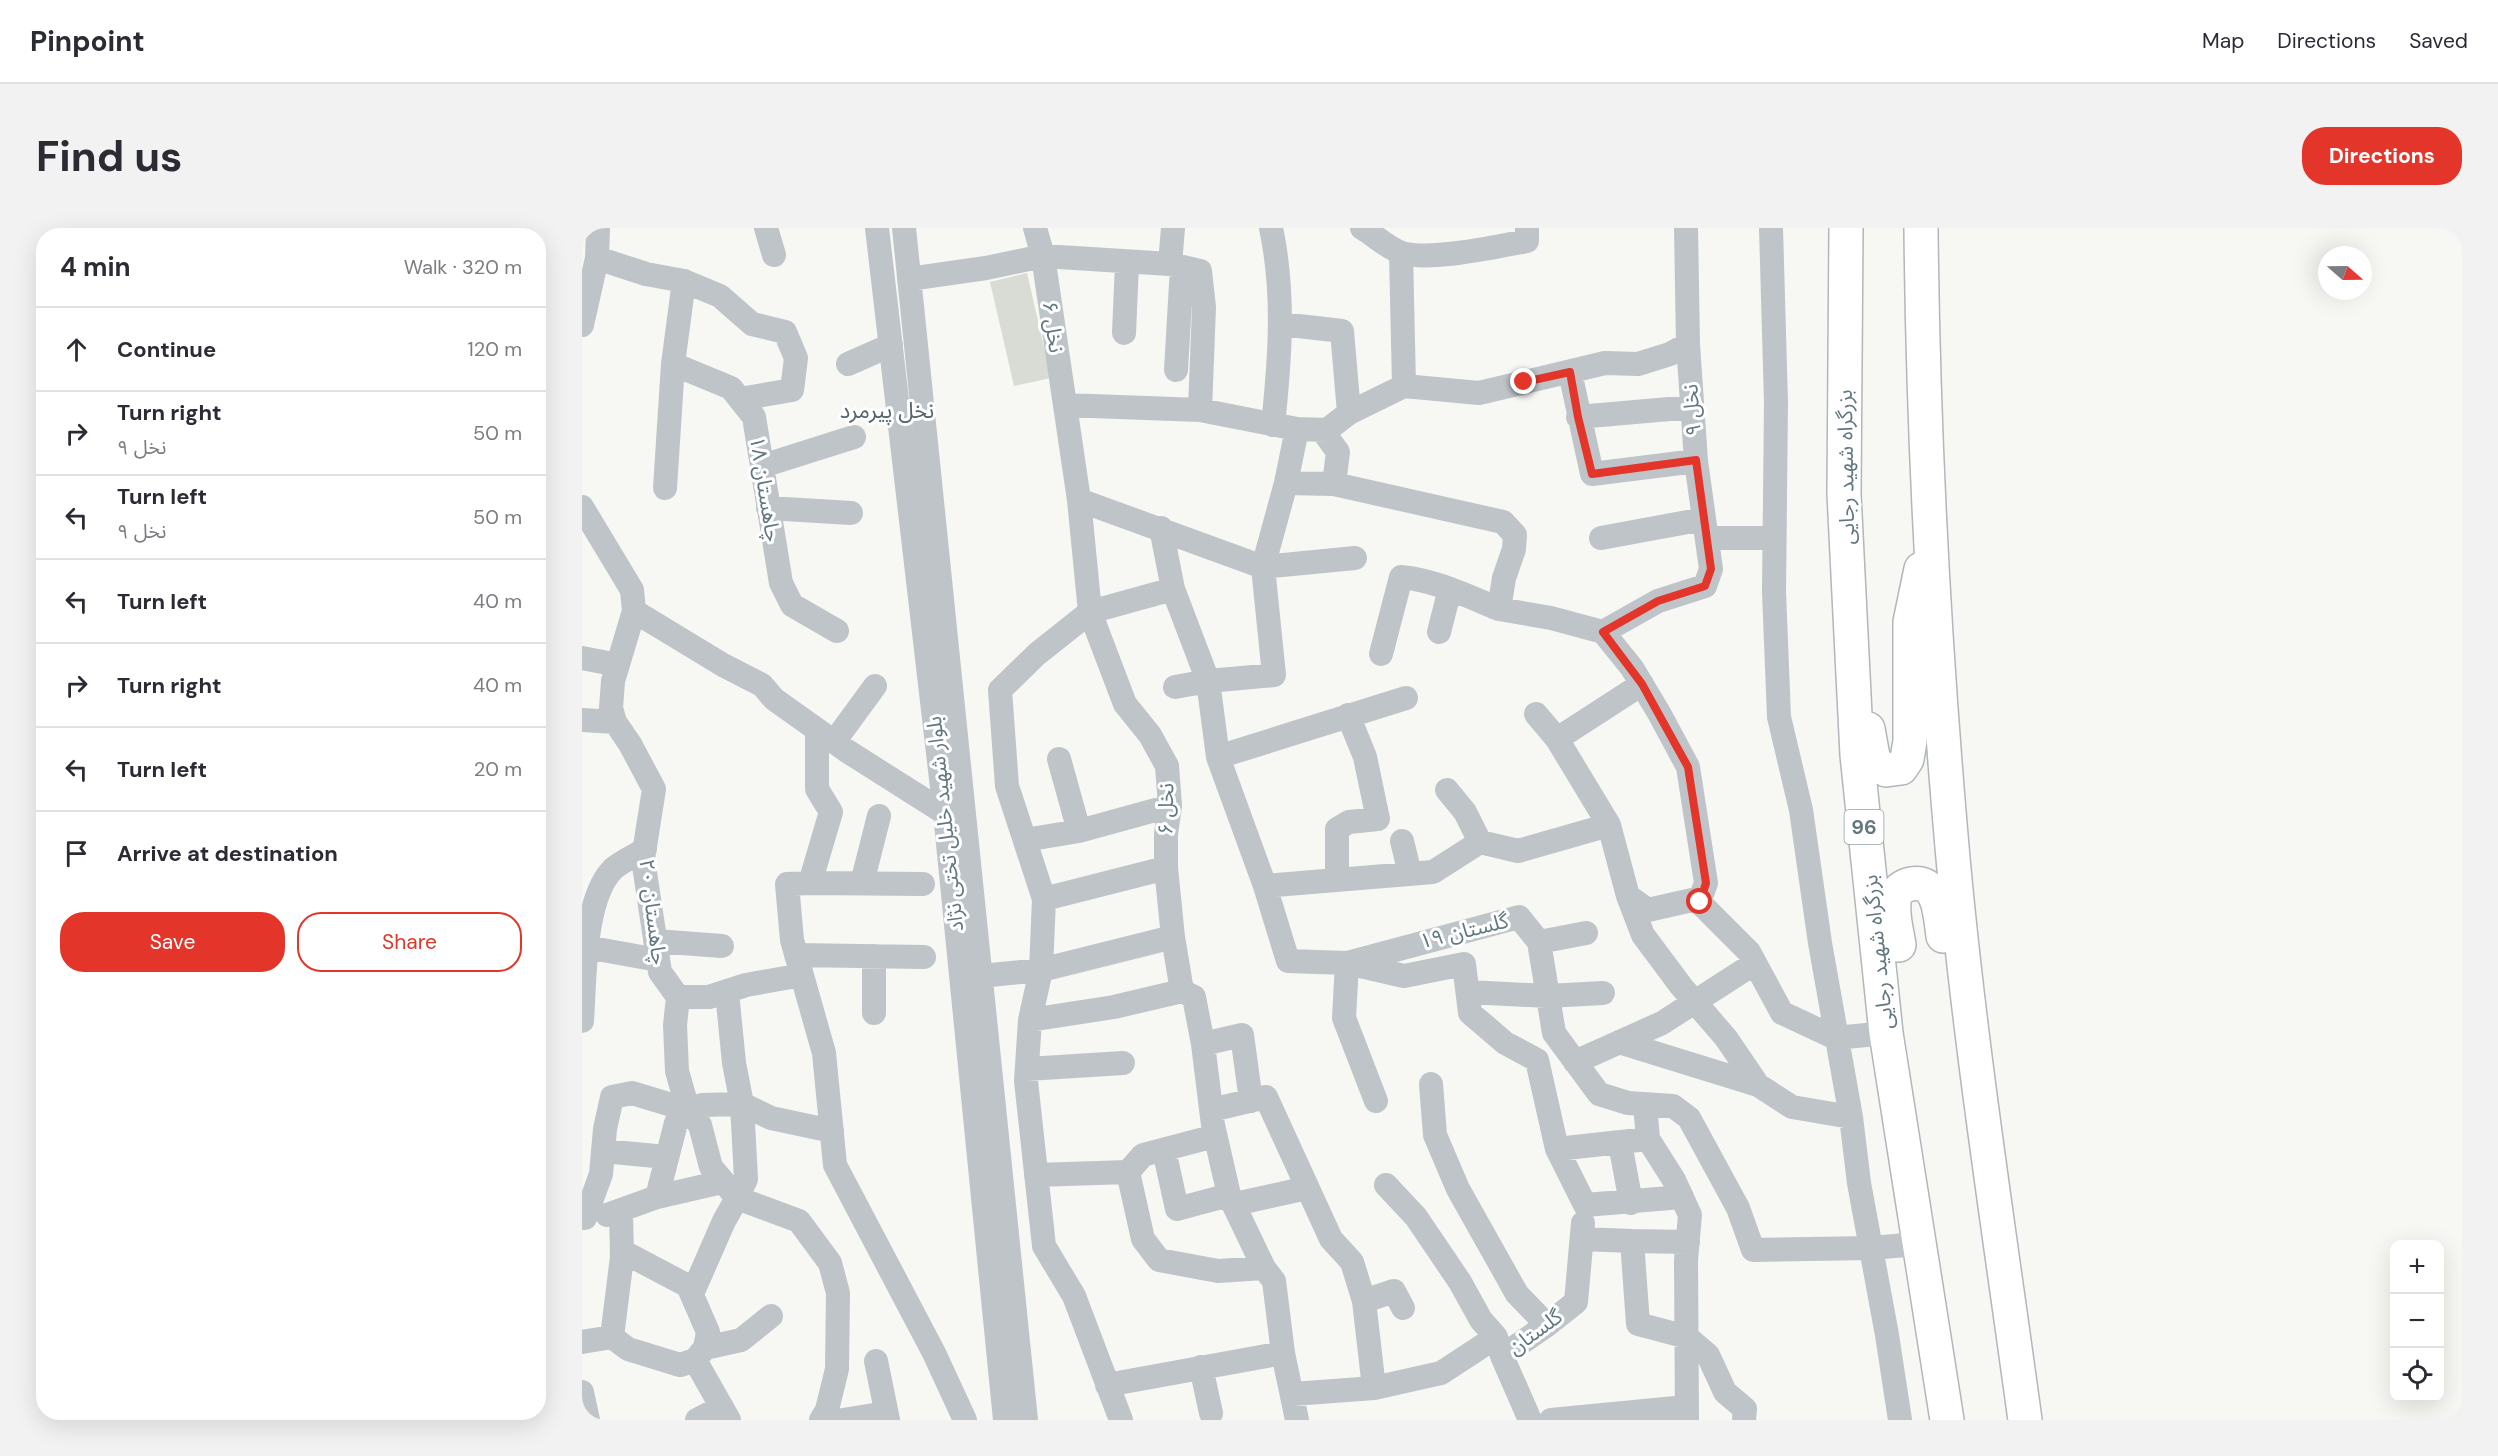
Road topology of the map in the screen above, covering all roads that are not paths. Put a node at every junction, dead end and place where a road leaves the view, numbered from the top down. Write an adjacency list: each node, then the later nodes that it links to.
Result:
1 (766, 228): 15 (street)
2 (877, 228): 25 (street, بلوار شهید خلیل تختی نژاد)
3 (904, 228): 19 (street, بلوار شهید خلیل تختی نژاد)
4 (1035, 228): 16 (street, نخل ۶)
5 (1173, 228): 18 (street)
6 (1271, 228): 21 (street)
7 (1362, 228): 14 (street)
8 (1686, 228): 24 (street, نخل ۹)
9 (1771, 228): 54 (street)
10 (1846, 228): 65 (highway, بزرگراه شهید رجایی / 96)
11 (1921, 228): 50 (highway)
12 (1527, 235): 14 (street)
13 (594, 242): 20 (street); 22 (street)
14 (1401, 253): 30 (street)
15 (774, 255)
16 (1043, 256): 17 (street); 19 (street); 32 (street, نخل ۶)
17 (1127, 262): 18 (street); 23 (street)
18 (1176, 265): 28 (street); 34 (street)
19 (909, 279): 115 (street, بلوار شهید خلیل تختی نژاد)
20 (684, 281): 26 (street); 31 (street)
21 (1281, 324): 35 (street); 37 (street)
22 (582, 325)
23 (1124, 333)
24 (1688, 344): 29 (street); 33 (street, نخل ۹)
25 (891, 345): 27 (street); 84 (street, بلوار شهید خلیل تختی نژاد)
26 (673, 364): 31 (street, چاهستان ۱۸); 45 (street)
27 (848, 364)
28 (1176, 370)
29 (1570, 372): 30 (street); 36 (street)
30 (1404, 386): 35 (street)
31 (740, 399): 42 (street, چاهستان ۱۸)
32 (1065, 405): 34 (street); 46 (street, نخل ۶)
33 (1692, 407): 36 (street); 41 (street, نخل ۹)
34 (1200, 410): 37 (street)
35 (1349, 413): 39 (street)
36 (1578, 417): 41 (street)
37 (1273, 425): 38 (street)
38 (1297, 429): 39 (street); 43 (street)
39 (1322, 430): 44 (street)
40 (854, 437): 42 (street)
41 (1696, 460): 52 (street, نخل ۹)
42 (762, 466): 48 (street, چاهستان ۱۸)
43 (1286, 483): 44 (street); 56 (street)
44 (1334, 484): 59 (street)
45 (665, 488)
46 (1079, 500): 51 (street); 61 (street, نخل ۶)
47 (582, 507): 60 (street, چاهستان ۲۰)
48 (768, 508): 49 (street); 62 (street, چاهستان ۱۸)
49 (851, 513)
50 (1930, 524): 65 (highway); 124 (highway)
51 (1161, 528): 56 (street); 57 (street)
52 (1705, 529): 53 (street); 54 (street); 64 (street, نخل ۹)
53 (1602, 538)
54 (1774, 538): 128 (street)
55 (1355, 558): 56 (street)
56 (1263, 567): 69 (street)
57 (1173, 589): 61 (street); 69 (street)
58 (1450, 589): 59 (street); 63 (street); 66 (street)
59 (1499, 609): 64 (street)
60 (634, 611): 68 (street, چاهستان ۲۰); 78 (street)
61 (1090, 612): 83 (street, نخل ۶); 88 (street)
62 (837, 631)
63 (1439, 632)
64 (1603, 632): 70 (street)
65 (1851, 648): 127 (highway, بزرگراه شهید رجایی / 96)
66 (1381, 654)
67 (582, 658): 68 (street)
68 (618, 665): 77 (street, چاهستان ۲۰)
69 (1208, 681): 72 (street); 80 (street)
70 (1642, 684): 79 (street); 101 (street)
71 (875, 686): 78 (street)
72 (1174, 687)
73 (1406, 698): 75 (street)
74 (1536, 714): 79 (street)
75 (1348, 715): 80 (street); 94 (street)
76 (582, 720): 77 (street)
77 (615, 722): 91 (street, چاهستان ۲۰)
78 (826, 736): 84 (street); 95 (street)
79 (1557, 739): 86 (street)
80 (1218, 757): 98 (street)
81 (1059, 759): 87 (street)
82 (1447, 790): 90 (street)
83 (1170, 806): 87 (street); 92 (street, نخل ۶)
84 (945, 813): 197 (street, بلوار شهید خلیل تختی نژاد)
85 (879, 816): 96 (street)
86 (1609, 825): 90 (street); 100 (street)
87 (1079, 831): 88 (street)
88 (1024, 840): 102 (street)
89 (1402, 841): 93 (street)
90 (1480, 842): 93 (street)
91 (645, 849): 99 (street); 107 (street, چاهستان ۲۰)
92 (1166, 868): 102 (street); 104 (street, نخل ۶)
93 (1410, 874): 94 (street)
94 (1337, 879): 98 (street)
95 (810, 883): 96 (street); 113 (street)
96 (862, 883): 97 (street)
97 (923, 884)
98 (1265, 886): 111 (street, گلستان ۱۹)
99 (590, 894): 110 (street)
100 (1628, 896): 101 (street); 122 (street)
101 (1701, 898): 112 (street)
102 (1044, 899): 114 (street)
103 (1586, 933): 105 (street)
104 (1173, 937): 114 (street); 116 (street, نخل ۶)
105 (1539, 942): 111 (street, گلستان ۱۹); 120 (street, گلستان ۱۹)
106 (722, 946): 107 (street)
107 (656, 951): 110 (street); 121 (street, چاهستان ۲۰)
108 (874, 956): 109 (street); 113 (street); 123 (street)
109 (924, 957)
110 (584, 960): 126 (street)
111 (1347, 963): 118 (street); 137 (street)
112 (1755, 963): 122 (street); 128 (street)
113 (799, 965): 117 (street); 143 (street)
114 (1041, 970): 115 (street); 125 (street)
115 (981, 975): 198 (street, بلوار شهید خلیل تختی نژاد)
116 (1182, 991): 125 (street); 130 (street, نخل ۶)
117 (728, 992): 121 (street); 138 (street)
118 (1467, 992): 120 (street); 147 (street)
119 (1603, 993): 120 (street)
120 (1547, 996): 131 (street, گلستان ۱۹)
121 (678, 997): 140 (street)
122 (1695, 1002): 129 (street); 135 (street)
123 (874, 1013)
124 (1971, 1018): 153 (highway); 206 (highway)
125 (1030, 1020): 133 (street)
126 (582, 1021)
127 (1886, 1033): 128 (street); 153 (highway, بزرگراه شهید رجایی / 96)
128 (1836, 1038): 142 (street)
129 (1618, 1042): 131 (street); 135 (street)
130 (1203, 1044): 136 (street); 141 (street, نخل ۶)
131 (1575, 1062): 139 (street, گلستان ۱۹)
132 (1123, 1063): 133 (street)
133 (1027, 1068): 152 (street)
134 (1431, 1084): 175 (street)
135 (1758, 1085): 142 (street)
136 (1251, 1101): 141 (street); 155 (street)
137 (1376, 1101)
138 (742, 1104): 140 (street); 143 (street); 156 (street)
139 (1645, 1104): 145 (street); 168 (street, گلستان ۱۹)
140 (688, 1110): 149 (street); 150 (street); 156 (street)
141 (1211, 1110): 144 (street, نخل ۶)
142 (1851, 1117): 168 (street)
143 (832, 1131): 196 (street)
144 (1215, 1136): 148 (street); 159 (street, نخل ۶)
145 (1648, 1139): 146 (street); 158 (street)
146 (1620, 1143): 147 (street); 160 (street)
147 (1557, 1149): 161 (street)
148 (1164, 1150): 151 (street); 159 (street)
149 (603, 1151): 150 (street); 163 (street)
150 (666, 1157): 157 (street)
151 (1128, 1172): 152 (street); 170 (street)
152 (1036, 1175): 184 (street)
153 (1908, 1176): 167 (highway, بزرگراه شهید رجایی / 96)
154 (1386, 1185): 179 (street)
155 (1307, 1188): 159 (street); 172 (street)
156 (730, 1190): 157 (street); 171 (street); 194 (street)
157 (657, 1197): 162 (street)
158 (1682, 1197): 160 (street); 166 (street)
159 (1232, 1199): 170 (street, نخل ۶)
160 (1631, 1203): 161 (street)
161 (1585, 1206): 164 (street, گلستان)
162 (621, 1211): 163 (street); 169 (street)
163 (584, 1216)
164 (1582, 1239): 165 (street); 175 (street, گلستان)
165 (1632, 1241): 166 (street); 177 (street)
166 (1688, 1242): 177 (street)
167 (1918, 1244): 168 (street); 205 (highway, بزرگراه شهید رجایی / 96)
168 (1871, 1248): 204 (street)
169 (622, 1251): 171 (street); 176 (street)
170 (1264, 1268): 180 (street, نخل ۶)
171 (692, 1294): 181 (street)
172 (1364, 1301): 173 (street); 185 (street)
173 (1403, 1308)
174 (771, 1316): 181 (street)
175 (1547, 1325): 179 (street, گلستان)
176 (612, 1337): 178 (street); 181 (street)
177 (1687, 1337): 190 (street); 203 (street)
178 (582, 1342)
179 (1499, 1346): 185 (street); 201 (street, گلستان)
180 (1283, 1353): 183 (street); 187 (street, نخل ۶)
181 (700, 1354): 188 (street)
182 (876, 1361): 191 (street)
183 (1201, 1367): 184 (street); 189 (street)
184 (1107, 1385): 199 (street)
185 (1374, 1388): 187 (street)
186 (582, 1392): 192 (street)
187 (1293, 1394): 200 (street, نخل ۶)
188 (726, 1413): 193 (street)
189 (1211, 1413)
190 (1687, 1414): 202 (street)
191 (887, 1416): 195 (street)
192 (588, 1420)
193 (697, 1420)
194 (821, 1420)
195 (843, 1420)
196 (965, 1420)
197 (1005, 1420)
198 (1026, 1420)
199 (1120, 1420)
200 (1297, 1420)
201 (1530, 1420)
202 (1551, 1420)
203 (1744, 1420)
204 (1900, 1420)
205 (1947, 1420)
206 (2025, 1420)

